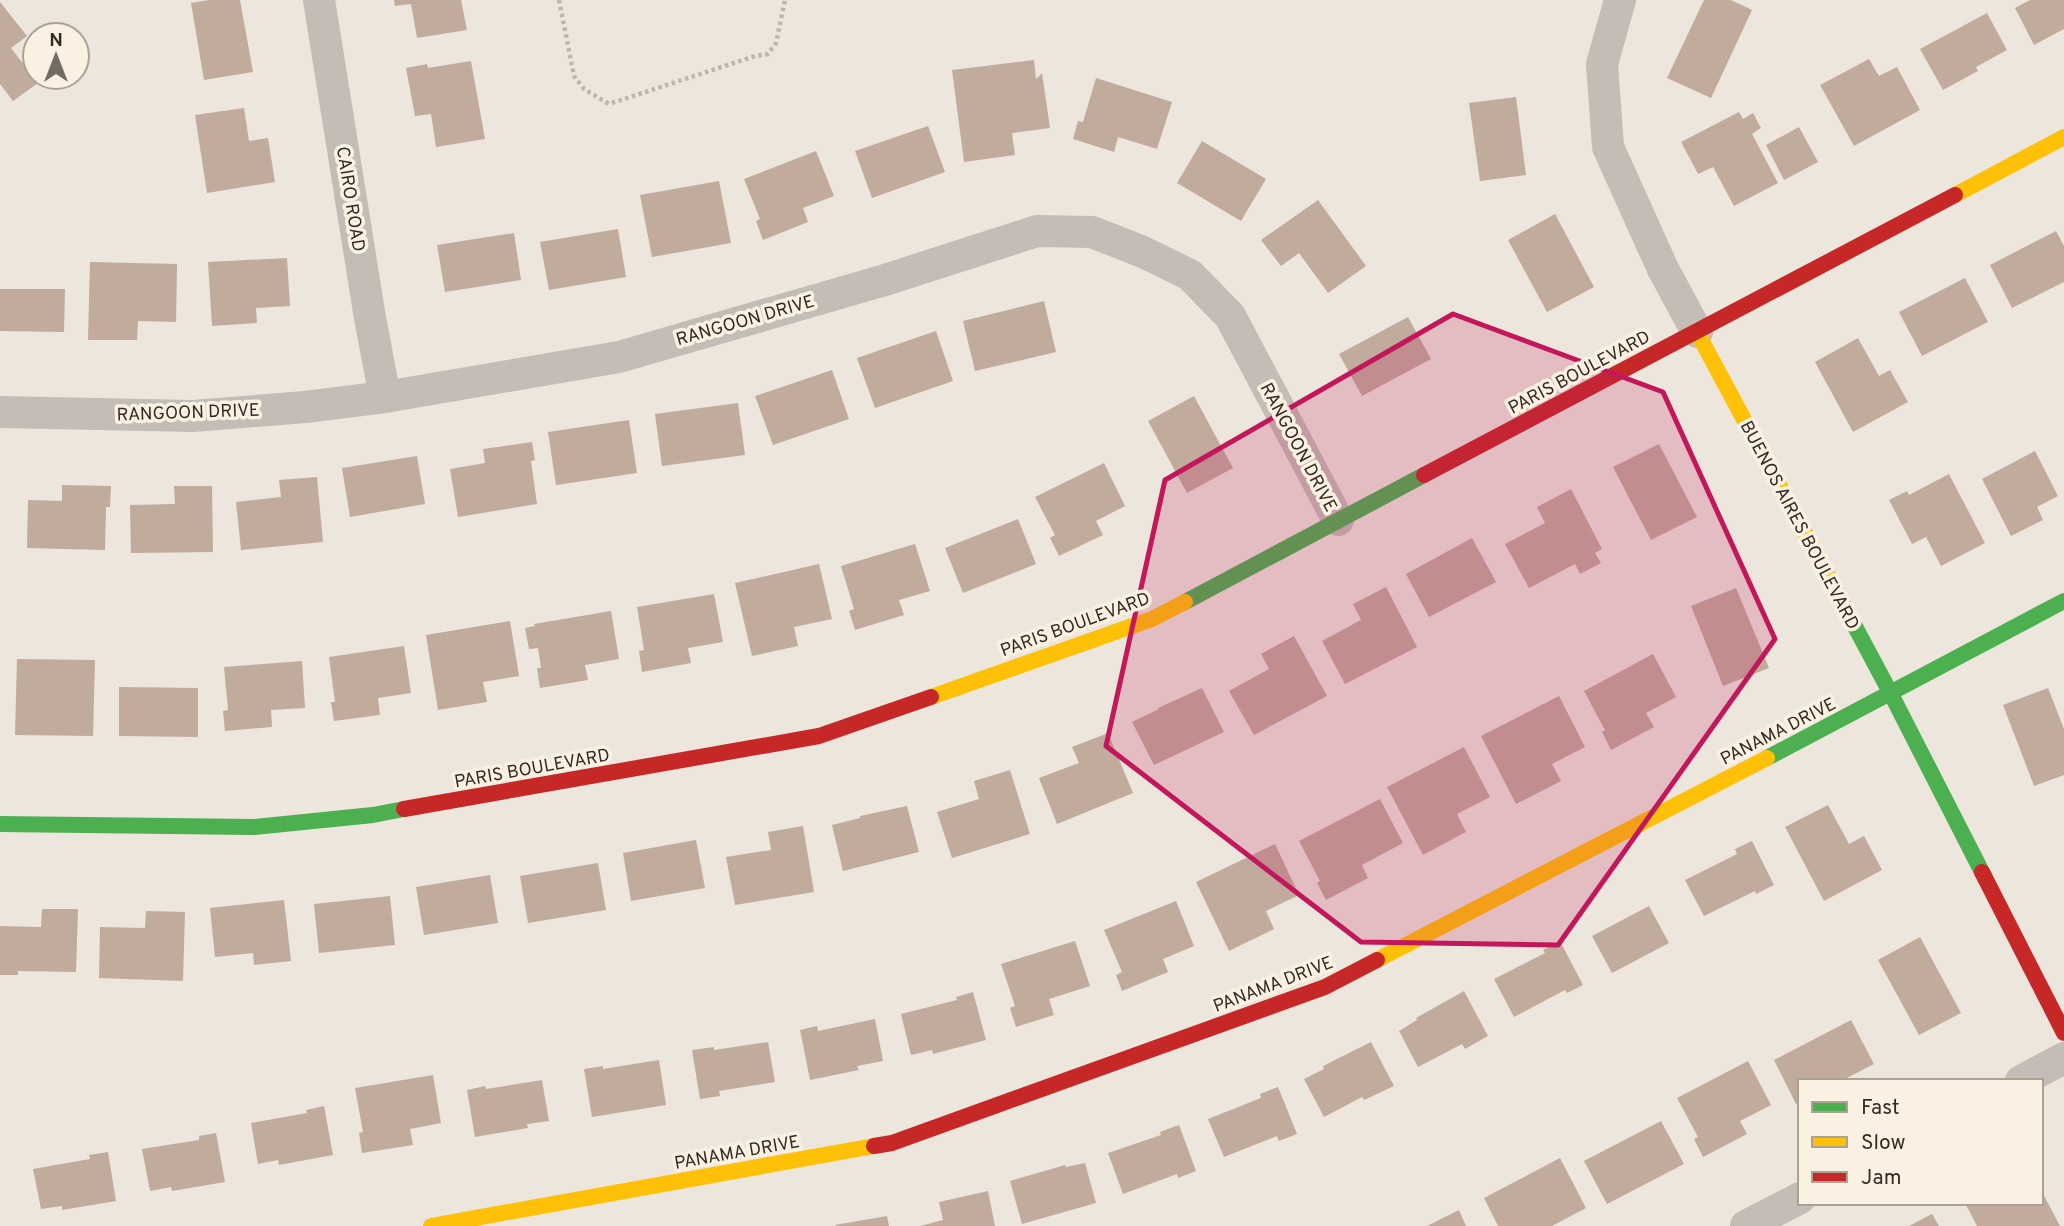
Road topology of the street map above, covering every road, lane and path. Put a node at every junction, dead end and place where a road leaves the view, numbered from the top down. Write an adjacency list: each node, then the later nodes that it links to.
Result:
1 (319, 0): 7 (street, CAIRO ROAD)
2 (559, 0): 3 (path)
3 (785, 0)
4 (1620, 0): 6 (street, BUENOS AIRES BOULEVARD)
5 (2064, 137): 6 (street, PARIS BOULEVARD)
6 (1697, 332): 9 (street, PARIS BOULEVARD); 11 (street, BUENOS AIRES BOULEVARD)
7 (385, 397): 8 (street, RANGOON DRIVE); 9 (street, RANGOON DRIVE)
8 (0, 412)
9 (1338, 520): 12 (street, PARIS BOULEVARD)
10 (2064, 601): 11 (street, PANAMA DRIVE)
11 (1891, 695): 13 (street, BUENOS AIRES BOULEVARD); 17 (street, PANAMA DRIVE)
12 (0, 824)
13 (2064, 1033)
14 (2064, 1058): 15 (street)
15 (2025, 1079)
16 (1798, 1199): 18 (street)
17 (431, 1226)
18 (1746, 1226)

